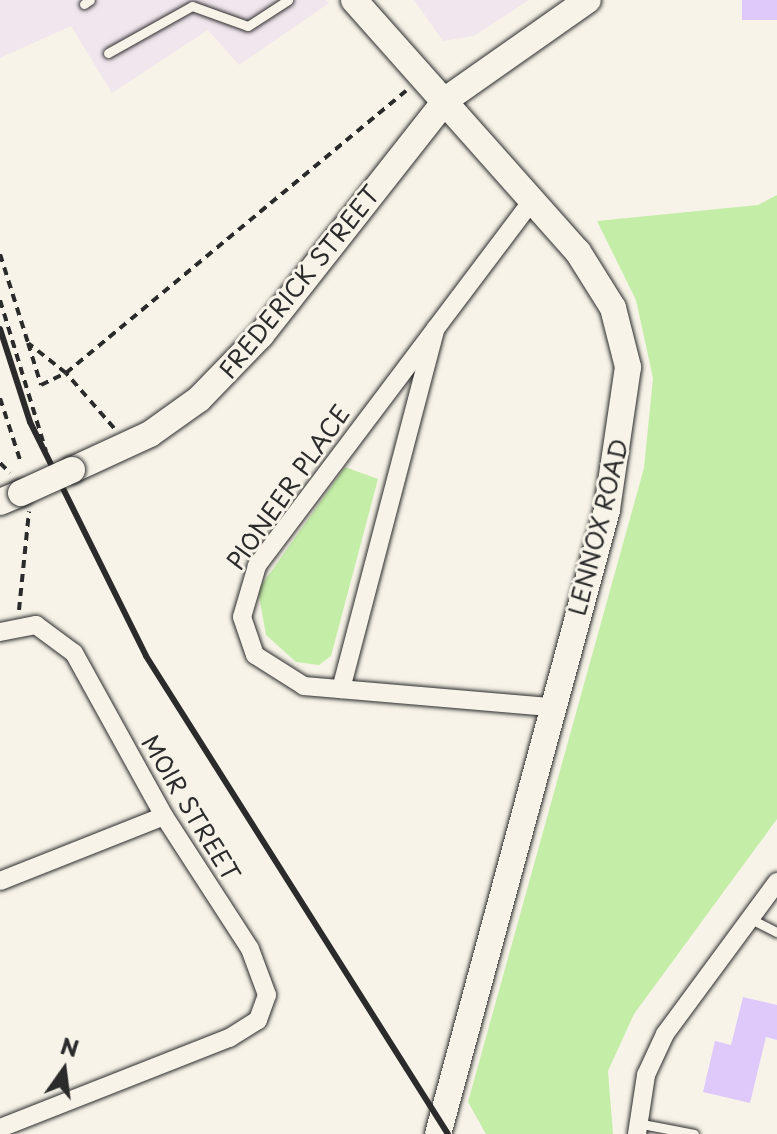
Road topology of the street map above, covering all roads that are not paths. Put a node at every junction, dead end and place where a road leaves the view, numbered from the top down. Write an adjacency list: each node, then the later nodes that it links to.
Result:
1 (288, 0): 4 (lane)
2 (354, 0): 5 (street, LENNOX ROAD)
3 (588, 0): 5 (street, FREDERICK STREET)
4 (108, 53)
5 (447, 99): 6 (street, LENNOX ROAD); 8 (street, FREDERICK STREET, bridge)
6 (534, 198): 7 (street, PIONEER PLACE); 11 (street, LENNOX ROAD)
7 (439, 318): 10 (street, PIONEER PLACE); 10 (street, PIONEER PLACE)
8 (17, 502)
9 (8, 629): 12 (street, MOIR STREET)
10 (341, 689): 11 (street, PIONEER PLACE)
11 (549, 707): 19 (street, LENNOX ROAD)
12 (164, 816): 13 (street); 17 (street, MOIR STREET)
13 (0, 881)
14 (777, 882): 15 (street)
15 (751, 919): 16 (lane); 18 (street)
16 (777, 932)
17 (0, 1128)
18 (637, 1129): 20 (lane)
19 (438, 1134)
20 (694, 1134)

